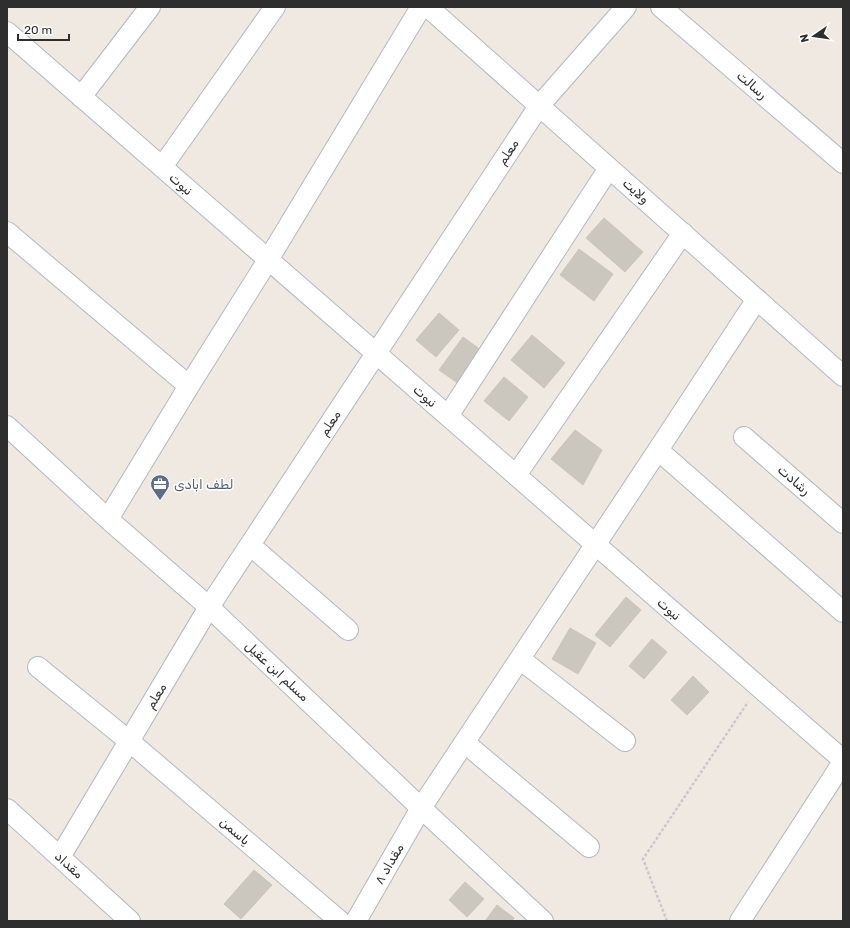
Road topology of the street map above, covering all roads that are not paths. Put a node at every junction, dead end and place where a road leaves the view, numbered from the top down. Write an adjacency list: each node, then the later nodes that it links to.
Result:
1 (150, 7): 8 (street)
2 (276, 7): 11 (street)
3 (421, 7): 15 (street)
4 (428, 7): 9 (street, ولایت)
5 (626, 7): 9 (street, معلم)
6 (661, 7): 10 (street, رسالت)
7 (7, 32): 8 (street, نبوت)
8 (81, 97): 11 (street, نبوت)
9 (539, 106): 12 (street, ولایت); 17 (street, معلم)
10 (843, 163)
11 (162, 167): 15 (street, نبوت)
12 (609, 168): 14 (street, ولایت); 20 (street)
13 (7, 232): 19 (street)
14 (683, 233): 16 (street, ولایت); 24 (street)
15 (268, 260): 17 (street, نبوت); 19 (street)
16 (756, 299): 18 (street, ولایت); 23 (street, مقداد ۸)
17 (376, 354): 20 (street, نبوت); 27 (street, معلم)
18 (843, 376)
19 (189, 386): 25 (street)
20 (448, 416): 24 (street, نبوت)
21 (7, 426): 25 (street, مسلم ابن عقیل)
22 (744, 438): 26 (street, رشادت)
23 (658, 450): 28 (street, مقداد ۸); 30 (street)
24 (516, 475): 28 (street, نبوت)
25 (108, 519): 29 (street, مسلم ابن عقیل)
26 (843, 523)
27 (250, 545): 29 (street, معلم); 31 (street)
28 (596, 545): 32 (street, مقداد ۸); 37 (street, نبوت)
29 (209, 607): 34 (street, معلم); 38 (street, مسلم ابن عقیل)
30 (843, 612)
31 (348, 630)
32 (520, 659): 35 (street); 36 (street, مقداد ۸)
33 (38, 667): 34 (street, یاسمن)
34 (129, 741): 41 (street, معلم); 43 (street, یاسمن)
35 (625, 741)
36 (465, 743): 38 (street, مقداد ۸); 40 (street)
37 (843, 761): 46 (street)
38 (421, 808): 44 (street, مقداد ۸); 45 (street, مسلم ابن عقیل)
39 (7, 809): 41 (street, مقداد)
40 (589, 847)
41 (60, 857): 42 (street, مقداد)
42 (130, 921)
43 (340, 921)
44 (356, 921)
45 (543, 921)
46 (740, 921)

